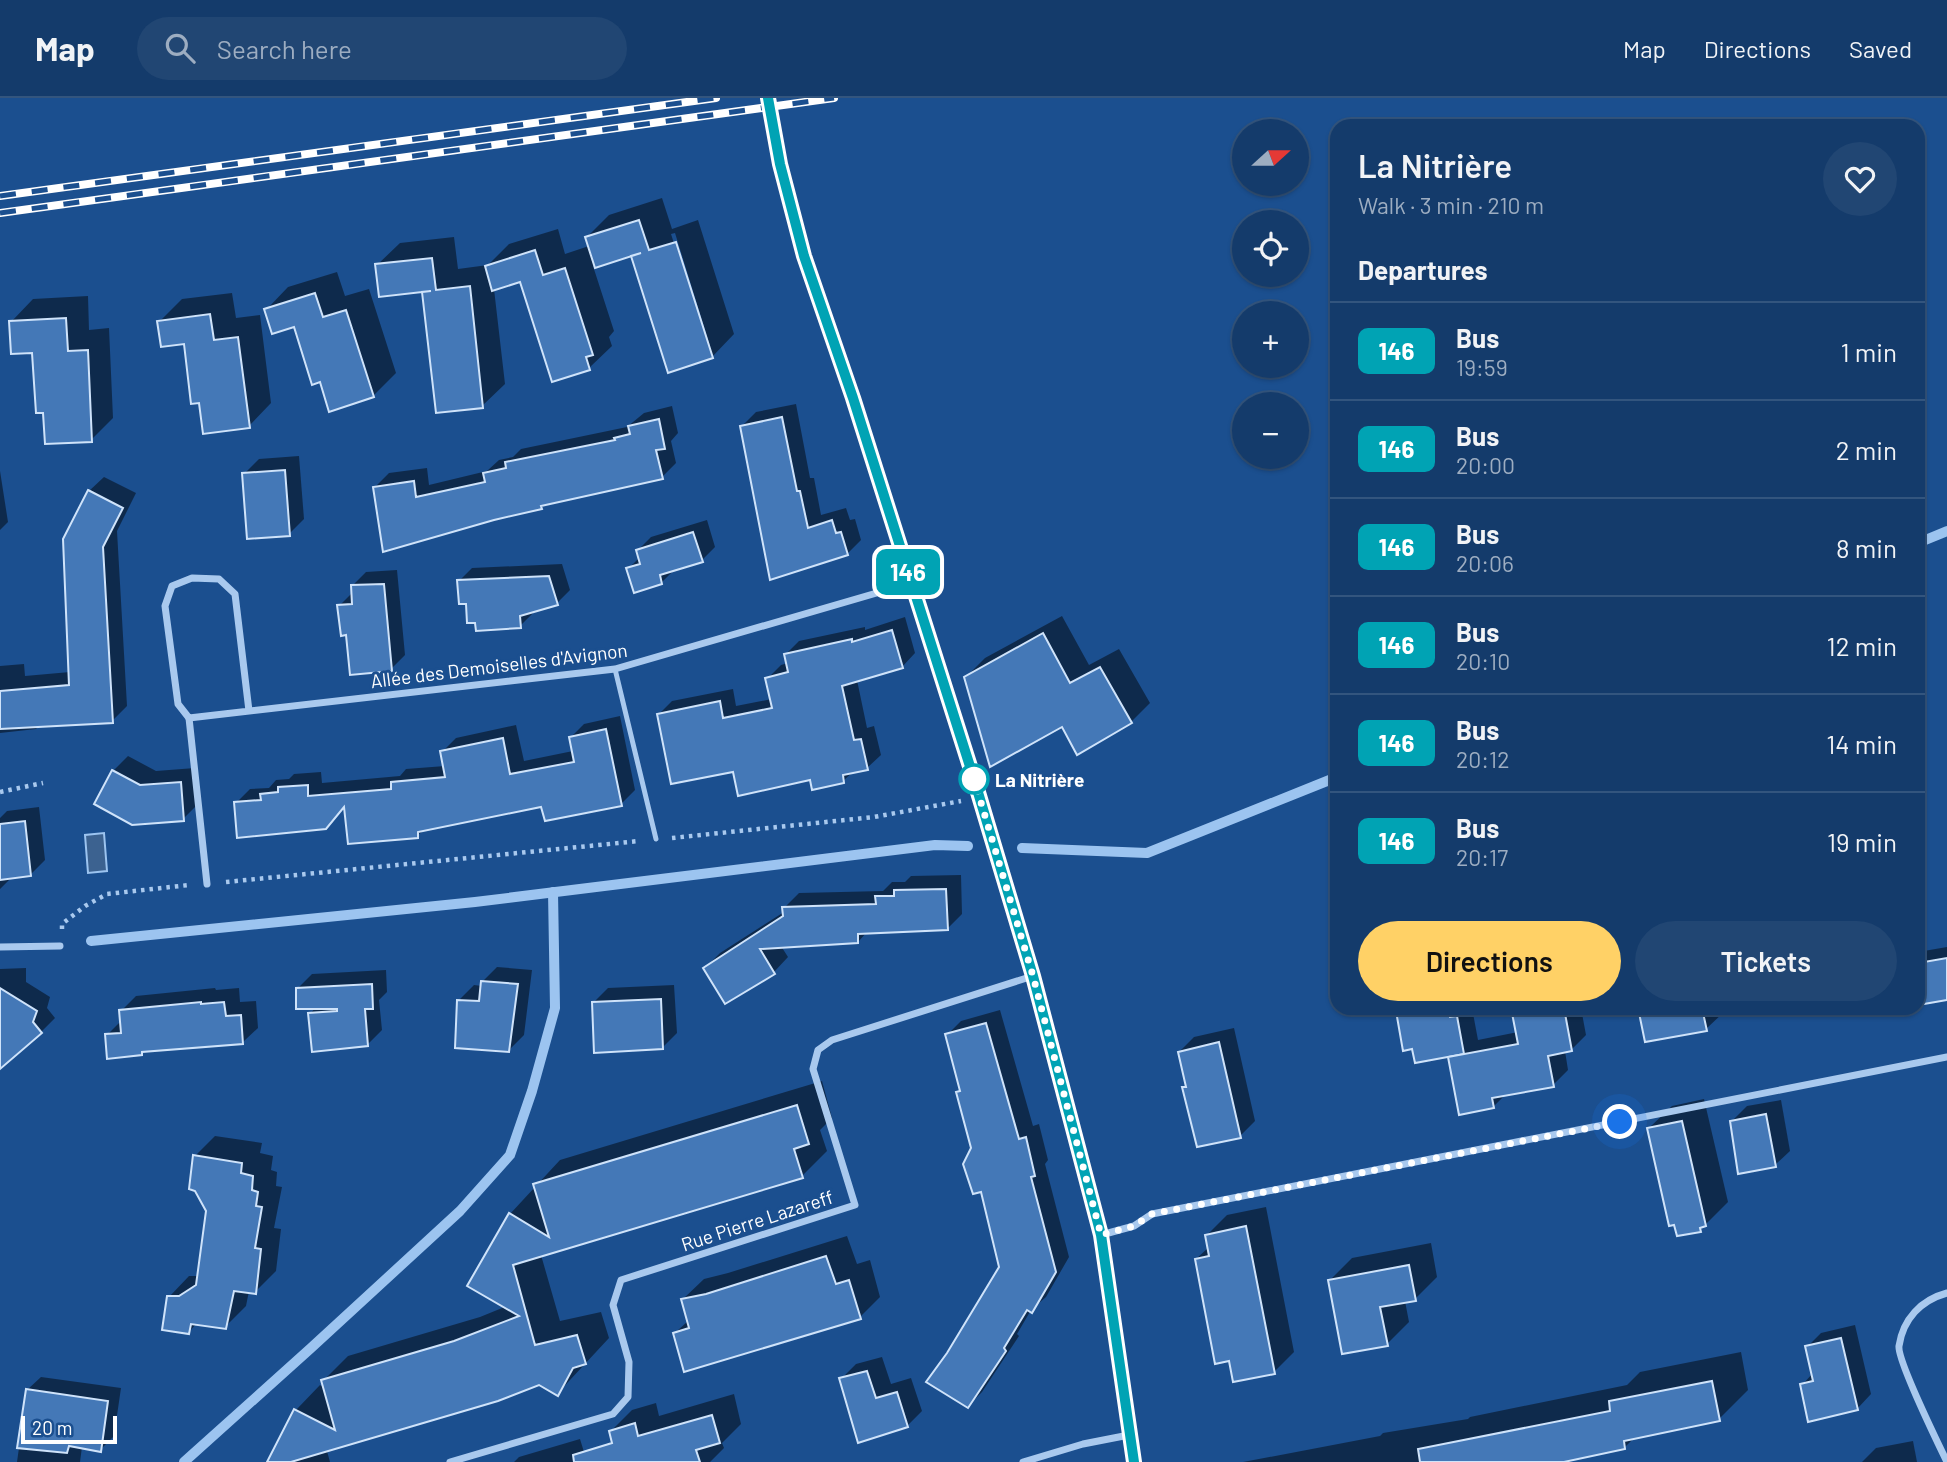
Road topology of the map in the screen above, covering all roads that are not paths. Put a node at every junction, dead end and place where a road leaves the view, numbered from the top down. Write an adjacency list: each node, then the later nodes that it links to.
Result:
1 (768, 98): 2 (street)
2 (911, 583): 3 (street, Allée des Demoiselles d'Avignon); 10 (street)
3 (615, 669): 4 (street, Allée des Demoiselles d'Avignon); 6 (lane)
4 (248, 711): 5 (street, Allée des Demoiselles d'Avignon); 5 (street)
5 (189, 718): 7 (street)
6 (656, 839)
7 (207, 884)
8 (60, 946): 9 (street)
9 (0, 947)
10 (1033, 976): 12 (street); 15 (street, Rue Pierre Lazareff)
11 (1947, 1057): 12 (street)
12 (1101, 1235): 14 (street)
13 (1947, 1293): 19 (street)
14 (1129, 1435): 17 (street); 18 (street)
15 (466, 1460): 16 (street)
16 (450, 1462)
17 (1023, 1462)
18 (1134, 1462)
19 (1947, 1462)

